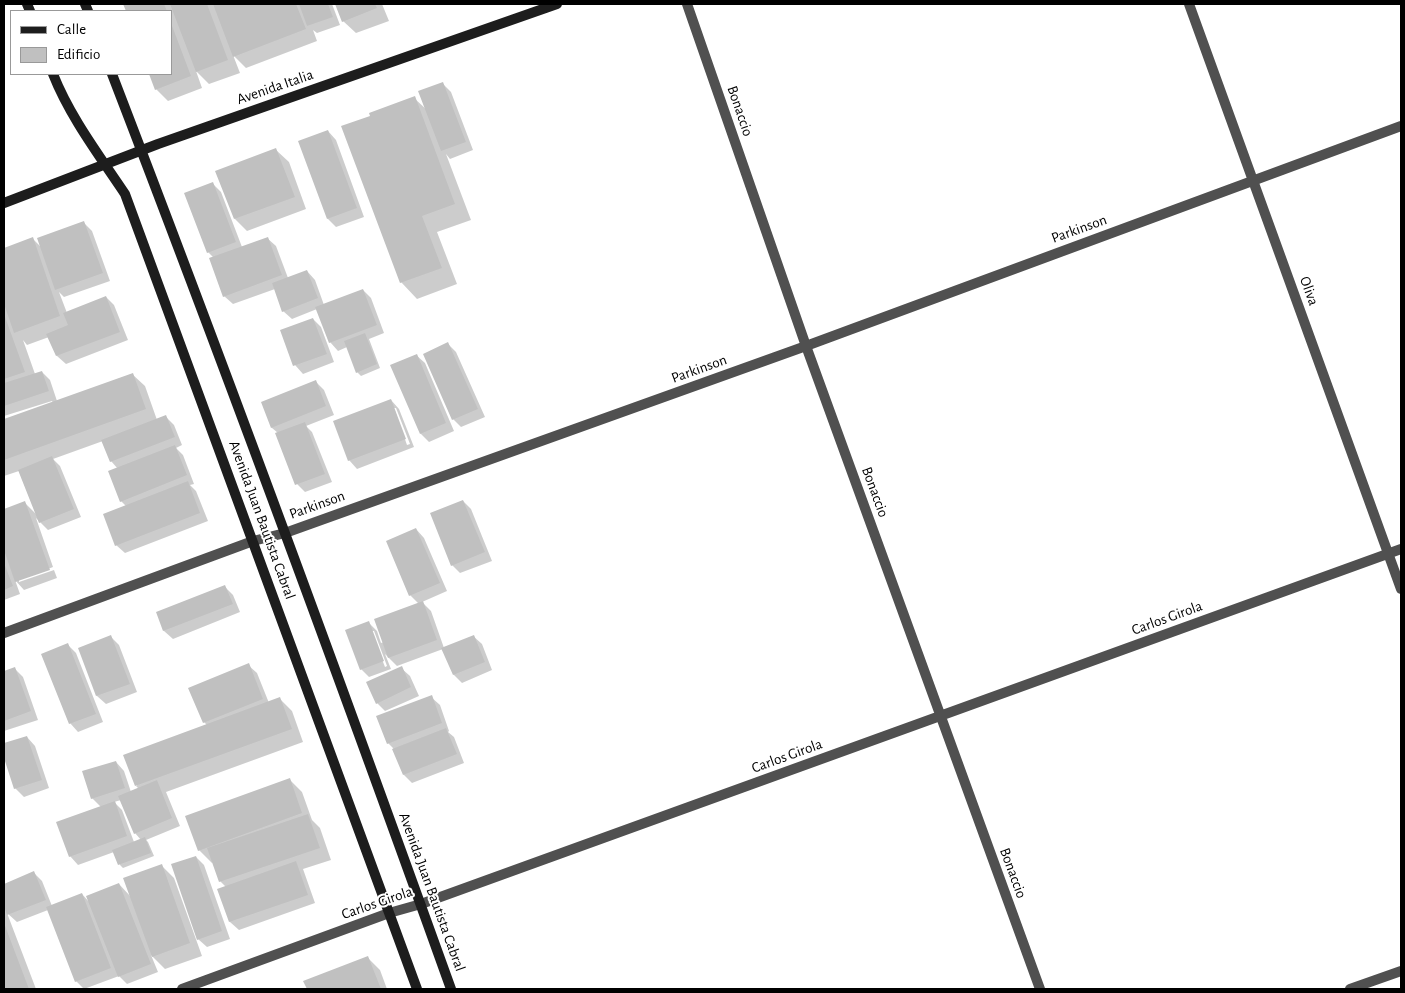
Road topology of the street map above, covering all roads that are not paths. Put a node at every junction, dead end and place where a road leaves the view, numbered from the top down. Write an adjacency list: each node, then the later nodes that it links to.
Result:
1 (557, 4): 7 (main road, Avenida Italia)
2 (686, 4): 11 (street, Bonaccio)
3 (1189, 4): 9 (street, Oliva)
4 (53, 75): 8 (main road, Avenida Juan Bautista Cabral)
5 (112, 75): 7 (main road, Avenida Juan Bautista Cabral)
6 (1401, 126): 9 (street, Parkinson)
7 (142, 150): 8 (main road, Avenida Italia); 12 (main road, Avenida Juan Bautista Cabral)
8 (105, 164): 10 (main road, Avenida Italia); 13 (main road, Avenida Juan Bautista Cabral)
9 (1253, 180): 11 (street, Parkinson); 15 (street, Oliva)
10 (4, 203)
11 (806, 346): 12 (street, Parkinson); 18 (street, Bonaccio)
12 (285, 533): 13 (street, Parkinson); 19 (main road, Avenida Juan Bautista Cabral)
13 (254, 541): 17 (street, Parkinson); 20 (main road, Avenida Juan Bautista Cabral)
14 (1401, 549): 15 (street, Carlos Girola)
15 (1389, 554): 16 (street, Oliva); 18 (street, Carlos Girola)
16 (1401, 588)
17 (4, 633)
18 (940, 716): 19 (street, Carlos Girola); 25 (street, Bonaccio)
19 (421, 904): 20 (street, Carlos Girola); 24 (main road, Avenida Juan Bautista Cabral)
20 (389, 913): 22 (street, Carlos Girola); 23 (main road, Avenida Juan Bautista Cabral)
21 (1401, 971): 26 (street)
22 (182, 989)
23 (417, 989)
24 (451, 989)
25 (1040, 989)
26 (1350, 989)

